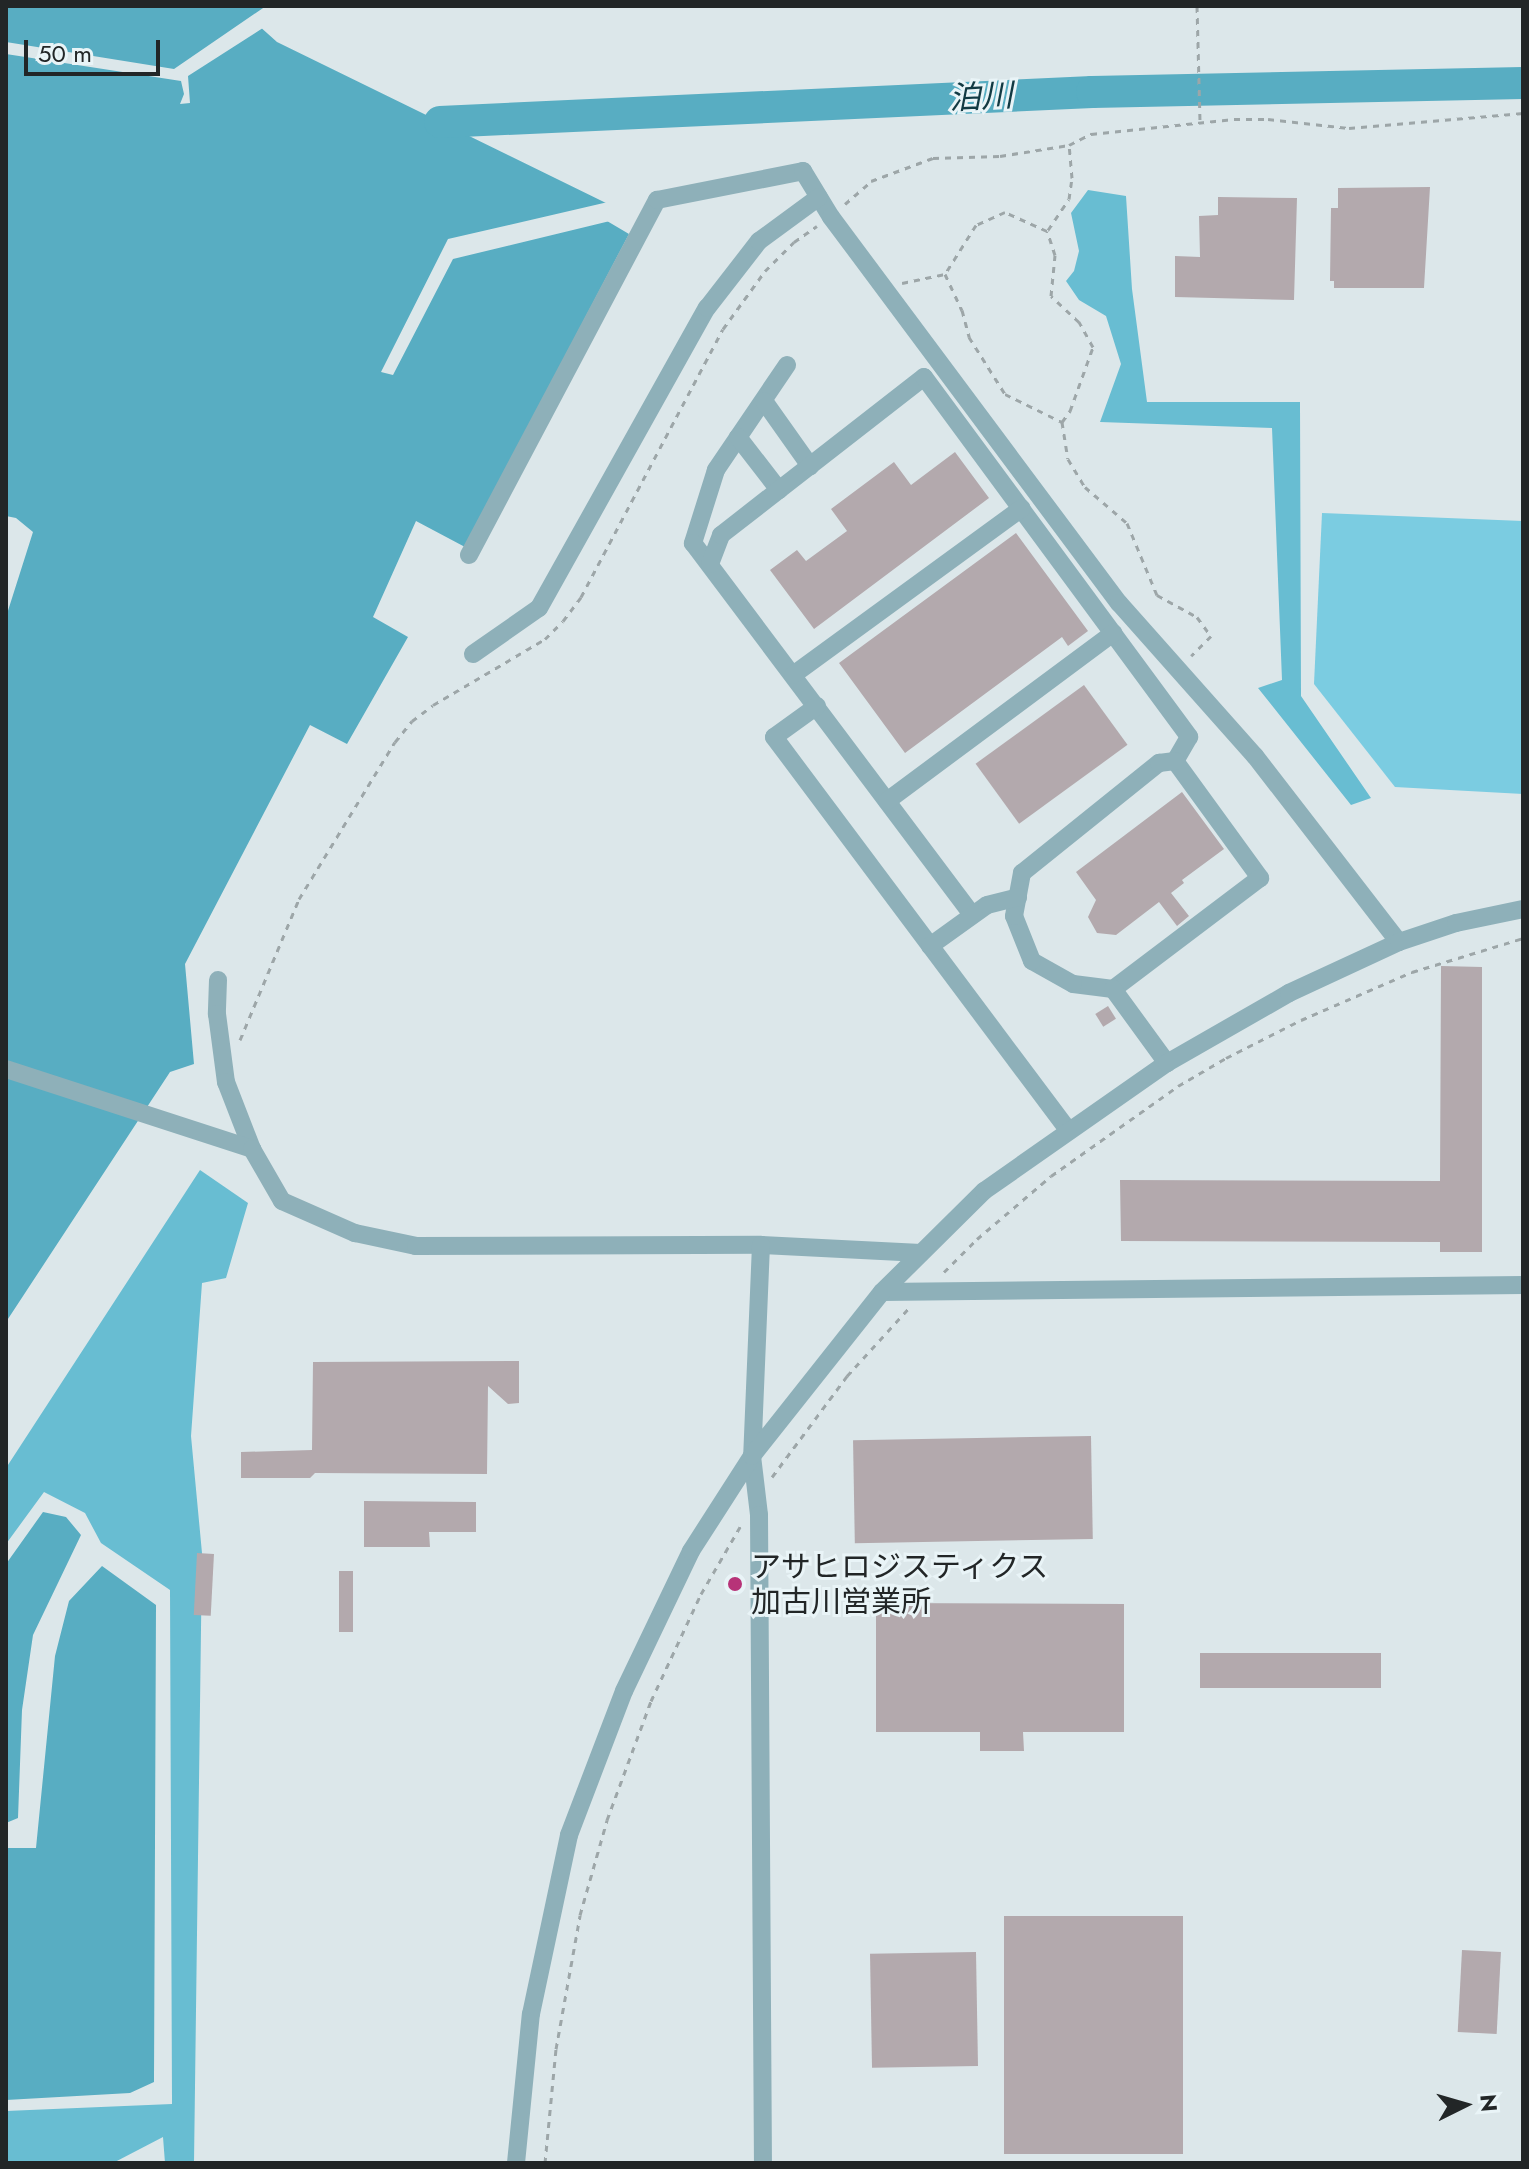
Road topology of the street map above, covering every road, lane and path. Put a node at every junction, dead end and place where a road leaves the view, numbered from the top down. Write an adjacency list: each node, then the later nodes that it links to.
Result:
1 (1197, 6): 3 (path)
2 (1523, 113): 3 (path)
3 (1200, 124): 4 (path)
4 (1069, 145): 6 (path); 7 (path)
5 (819, 197): 6 (street); 17 (street); 20 (street)
6 (831, 217): 9 (street)
7 (1047, 231): 8 (path); 12 (path)
8 (945, 274): 9 (path); 12 (path)
9 (887, 292): 21 (street)
10 (787, 365): 11 (street)
11 (764, 401): 13 (street); 14 (street)
12 (1062, 422): 21 (path)
13 (738, 437): 15 (street); 18 (street)
14 (810, 466): 15 (street); 16 (street)
15 (779, 490): 18 (street)
16 (1022, 508): 19 (street); 22 (street)
17 (469, 555)
18 (710, 564): 22 (street)
19 (1113, 633): 24 (street); 25 (street)
20 (473, 654)
21 (1177, 670): 30 (street)
22 (793, 675): 23 (street)
23 (817, 706): 25 (street); 31 (street)
24 (1175, 761): 26 (street); 33 (street)
25 (887, 801): 28 (street)
26 (1018, 897): 28 (street); 33 (street)
27 (1523, 909): 30 (street)
28 (972, 915): 31 (street)
29 (1523, 938): 42 (path)
30 (1399, 942): 34 (street)
31 (930, 946): 36 (street)
32 (218, 980): 37 (street)
33 (1113, 989): 34 (street)
34 (1167, 1063): 36 (street)
35 (6, 1069): 37 (street)
36 (1069, 1131): 39 (street)
37 (252, 1149): 38 (street)
38 (761, 1245): 39 (street); 43 (street)
39 (921, 1253): 41 (street)
40 (1523, 1285): 42 (street)
41 (882, 1292): 42 (street); 43 (street)
42 (925, 1292): 44 (path)
43 (752, 1456): 44 (street); 45 (street)
44 (757, 1500): 46 (path); 47 (street)
45 (516, 2163)
46 (545, 2163)
47 (763, 2163)

